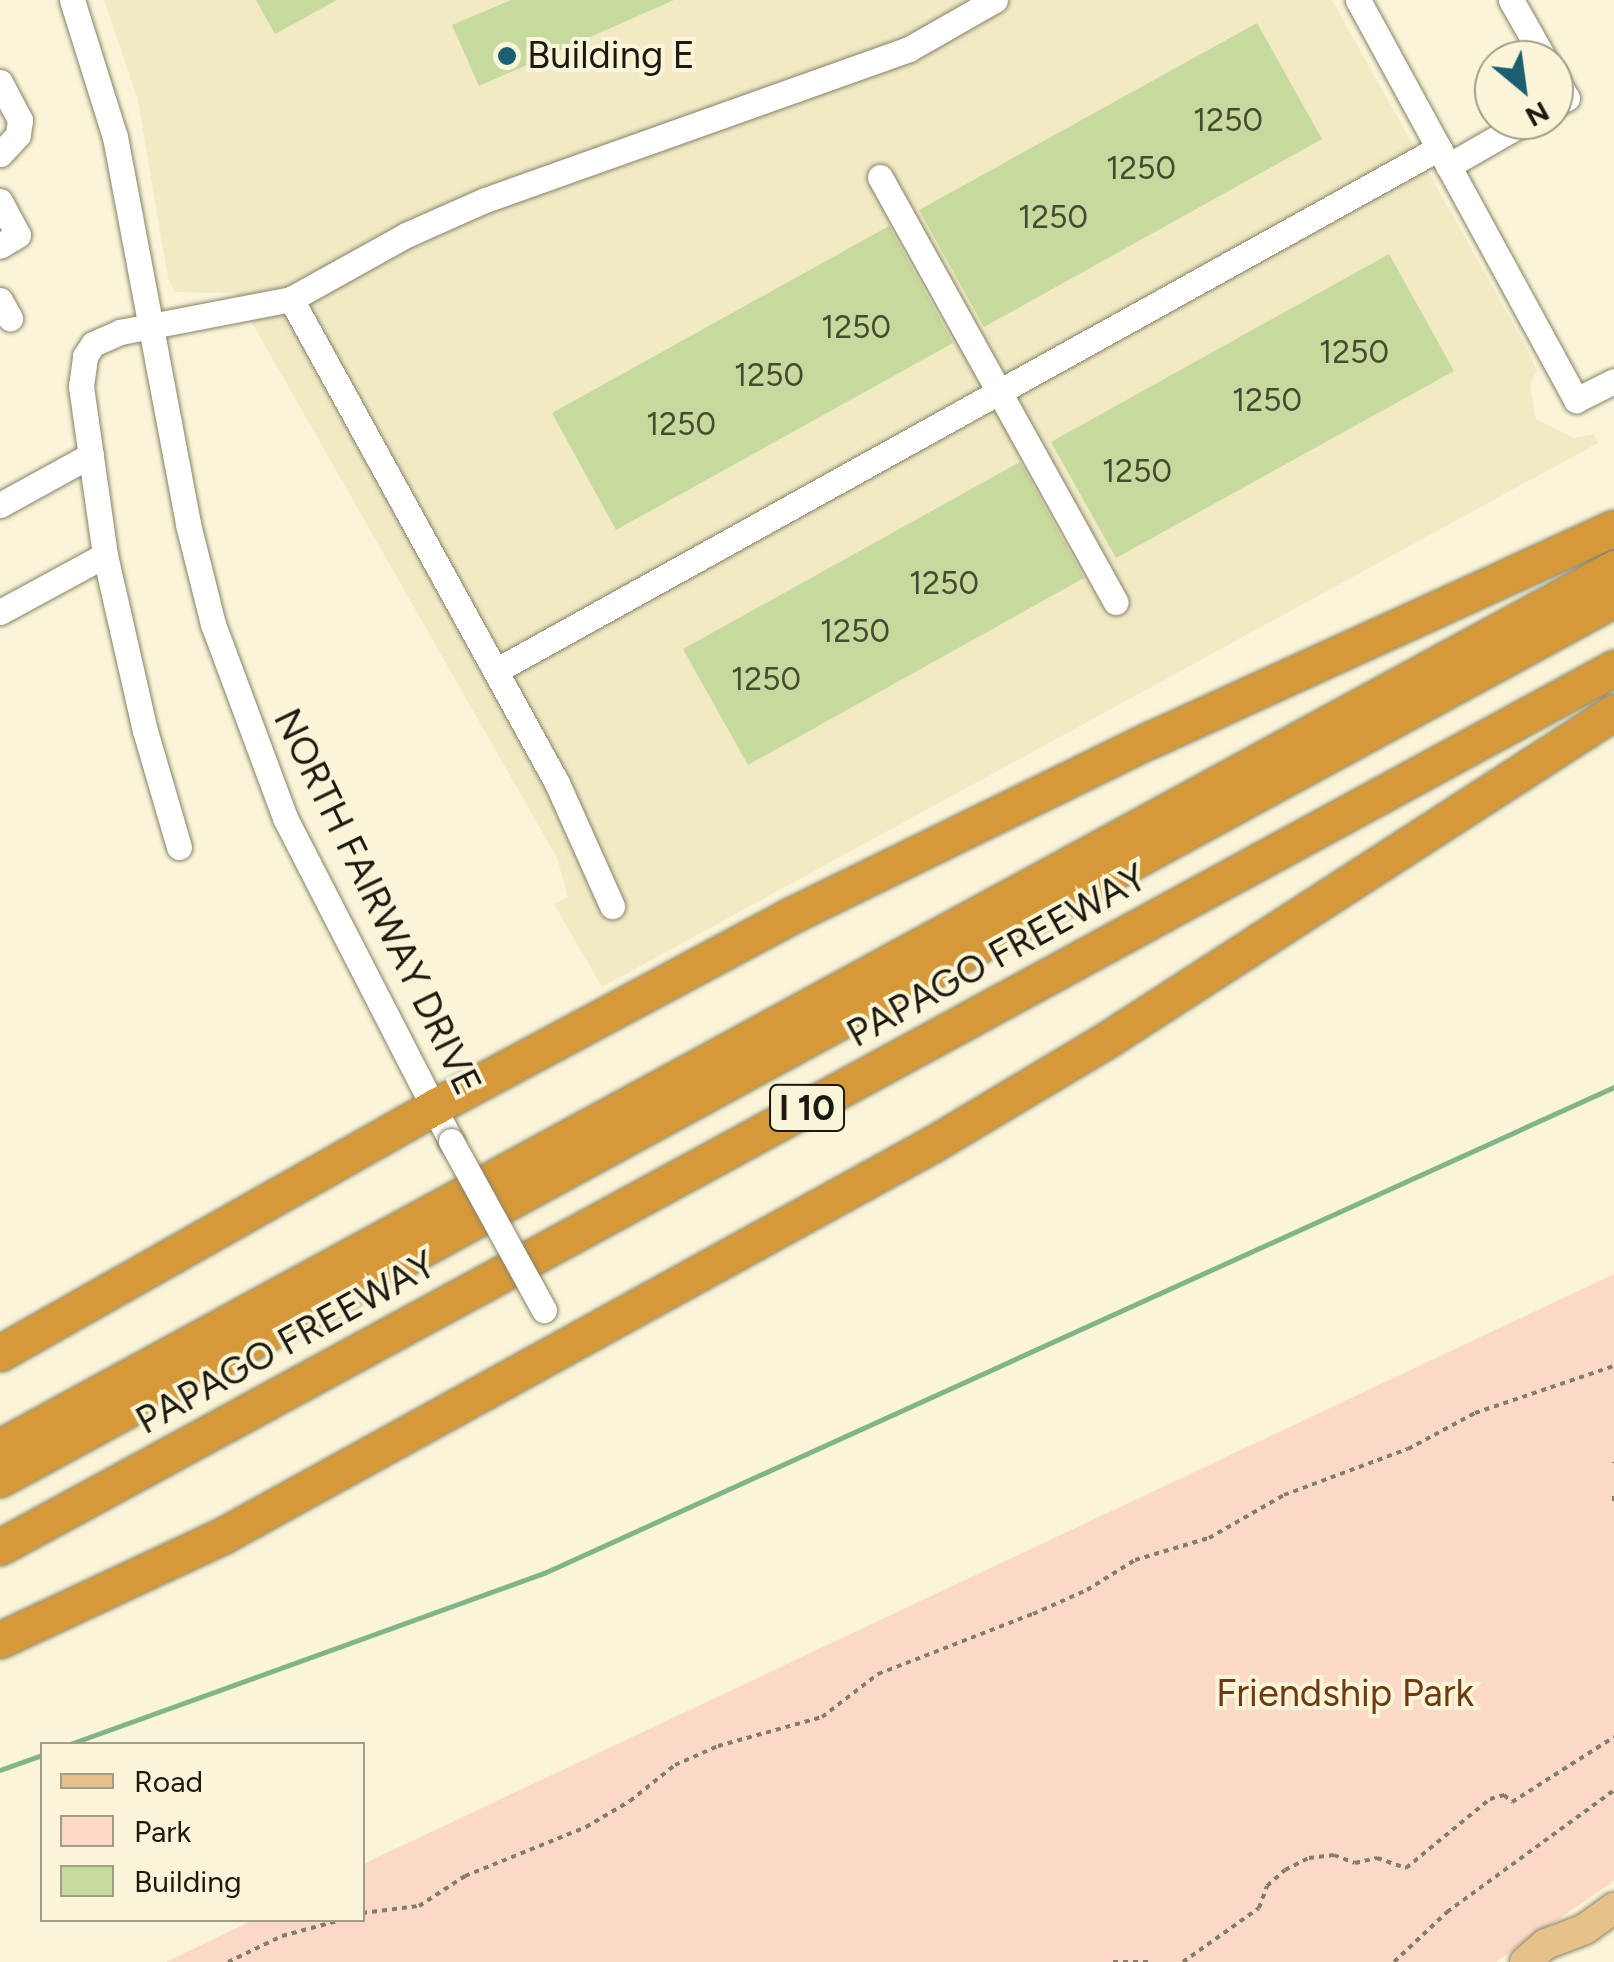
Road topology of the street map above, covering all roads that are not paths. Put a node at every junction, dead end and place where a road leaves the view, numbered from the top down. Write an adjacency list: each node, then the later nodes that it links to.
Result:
1 (72, 0): 14 (street, NORTH FAIRWAY DRIVE)
2 (995, 0): 13 (street)
3 (1358, 0): 9 (street)
4 (1511, 0): 5 (street)
5 (1534, 40)
6 (0, 82): 8 (street)
7 (1482, 140): 9 (street)
8 (0, 154)
9 (1443, 157): 15 (street); 16 (street)
10 (880, 178): 16 (street)
11 (0, 202): 12 (street)
12 (0, 246)
13 (291, 299): 14 (street); 26 (street)
14 (152, 328): 17 (street); 30 (street, NORTH FAIRWAY DRIVE)
15 (1614, 381)
16 (1000, 391): 23 (street); 26 (street)
17 (91, 455): 18 (street); 20 (street)
18 (0, 506)
19 (1614, 528): 30 (highway)
20 (106, 555): 24 (street); 28 (street)
21 (1614, 568): 33 (highway, PAPAGO FREEWAY / I 10)
22 (1614, 599): 34 (highway)
23 (1116, 602)
24 (0, 612)
25 (1614, 668): 35 (highway, PAPAGO FREEWAY / I 10)
26 (497, 670): 29 (street)
27 (1614, 712): 31 (highway)
28 (179, 846)
29 (612, 906)
30 (436, 1106): 31 (street, NORTH FAIRWAY DRIVE, bridge); 32 (highway)
31 (565, 1347): 36 (highway)
32 (0, 1353)
33 (0, 1447)
34 (0, 1479)
35 (0, 1548)
36 (0, 1640)
37 (1614, 1908): 38 (main road)
38 (1585, 1928): 39 (main road); 40 (main road)
39 (1525, 1962)
40 (1560, 1962)

